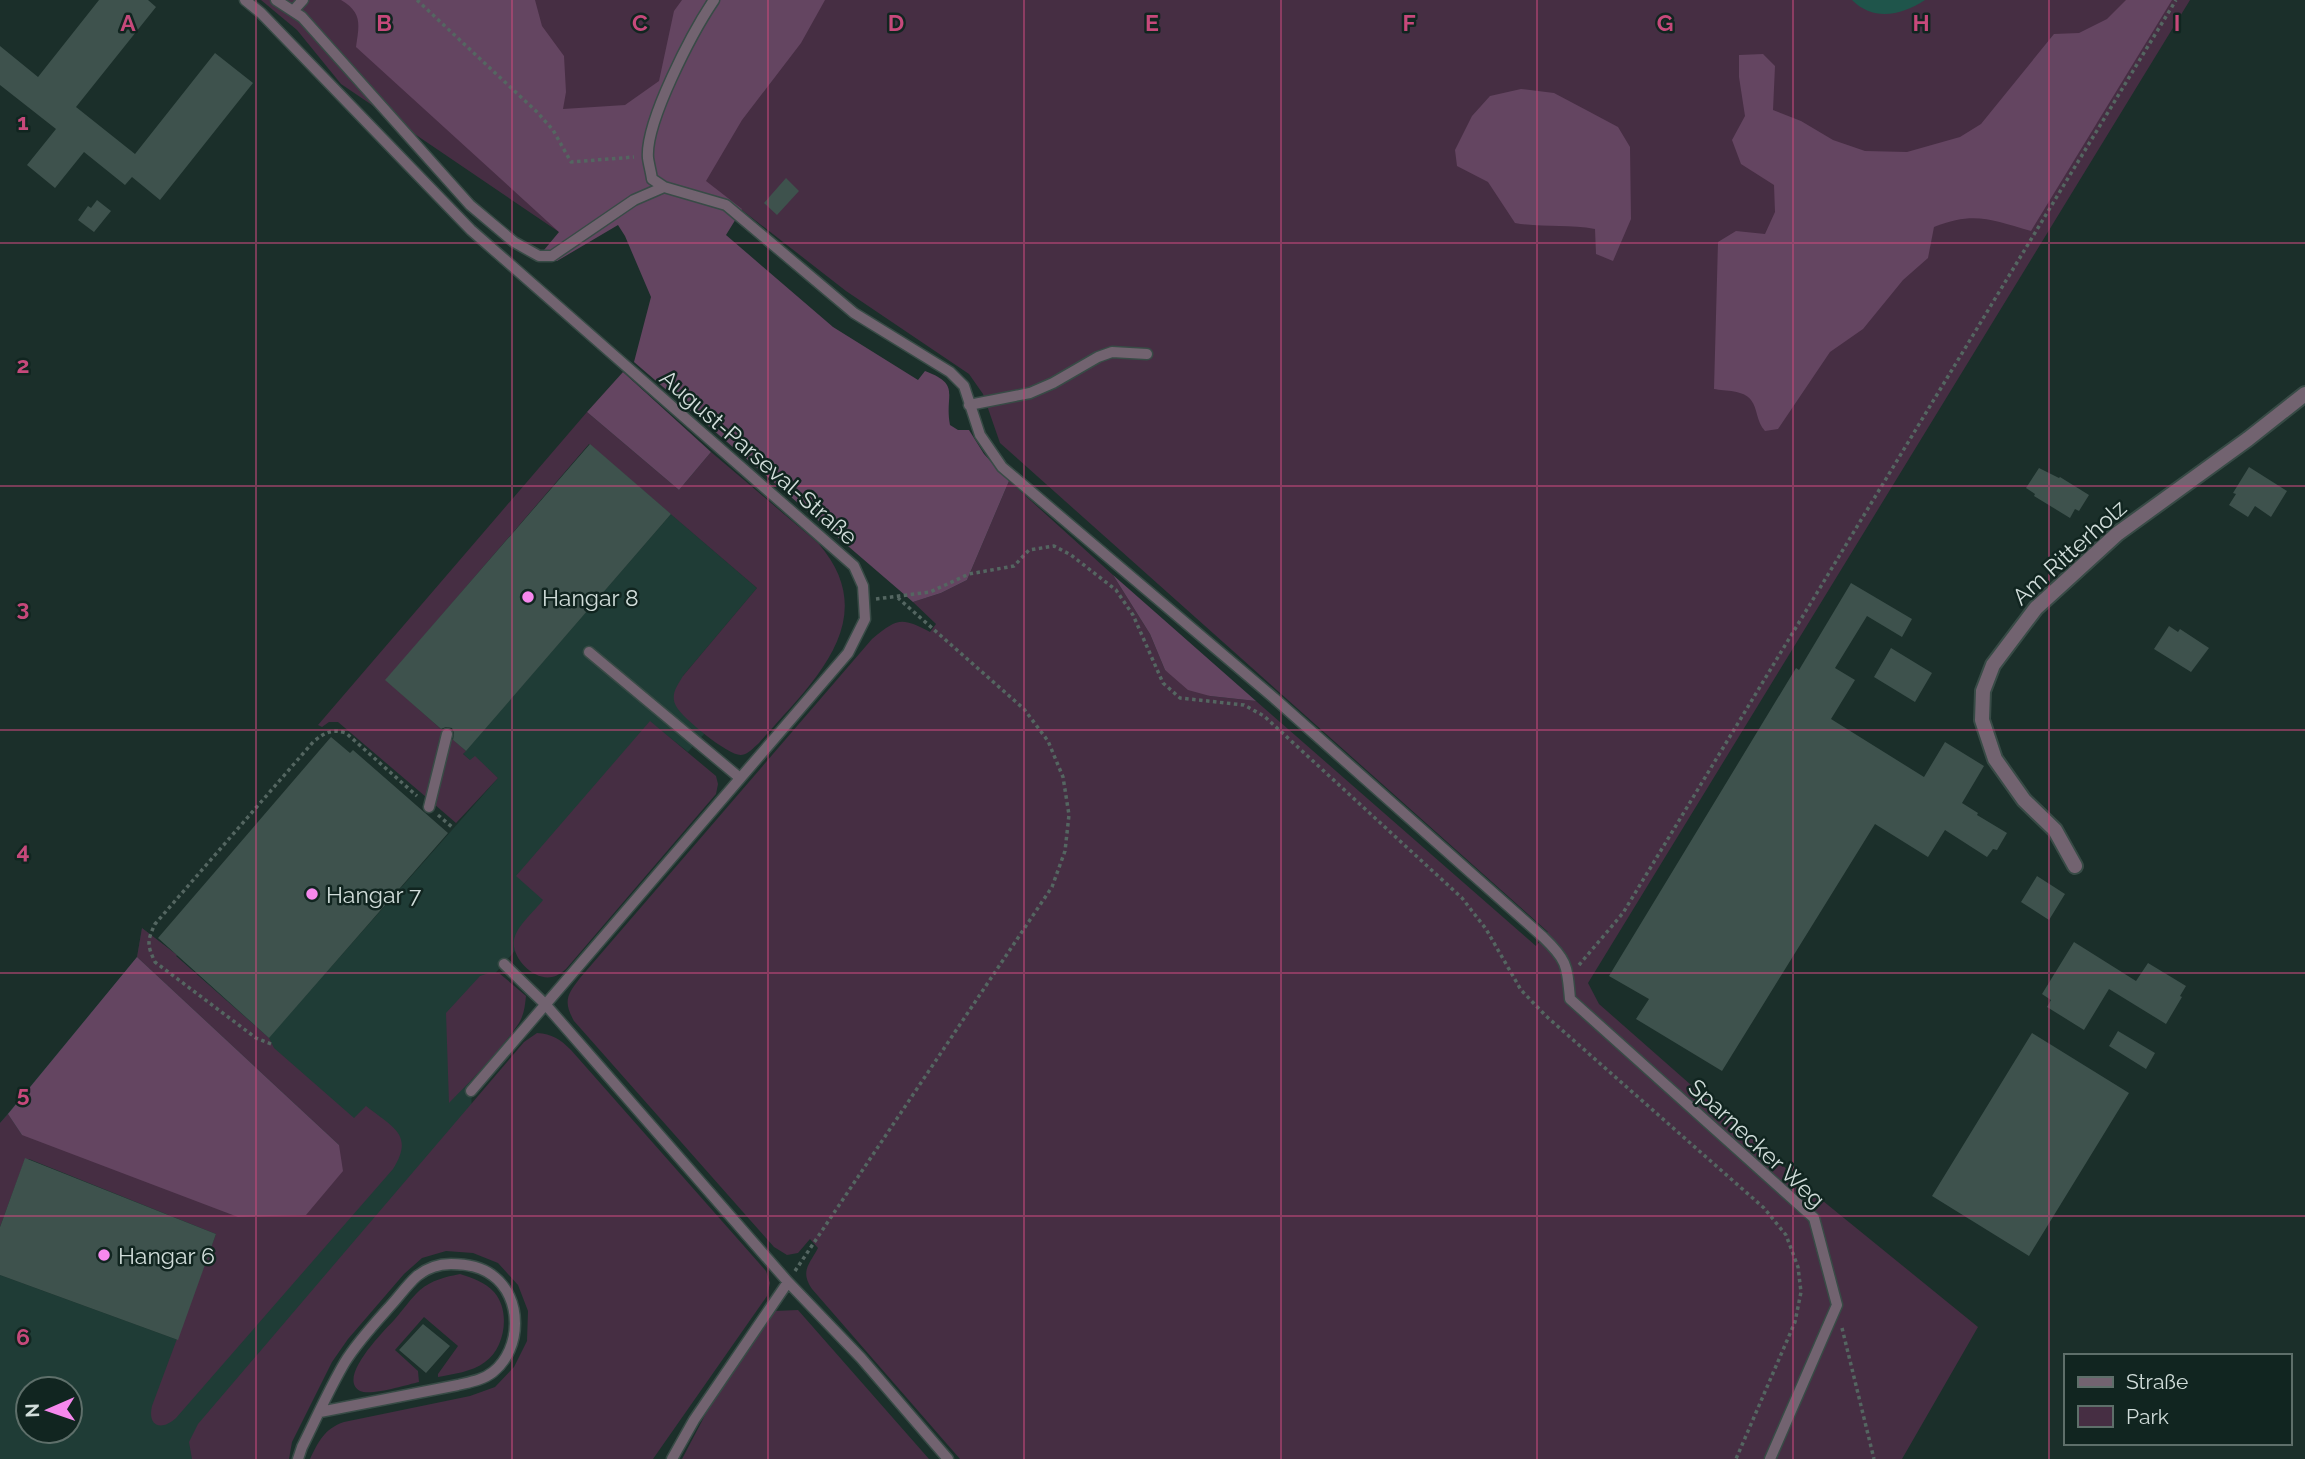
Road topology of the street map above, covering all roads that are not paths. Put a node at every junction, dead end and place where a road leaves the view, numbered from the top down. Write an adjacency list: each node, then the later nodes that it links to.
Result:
1 (246, 0): 12 (lane, August-Parseval-Straße)
2 (276, 0): 5 (lane)
3 (303, 0): 5 (lane)
4 (714, 0): 6 (lane)
5 (293, 11): 6 (lane)
6 (664, 187): 9 (lane)
7 (1147, 354): 9 (lane)
8 (2305, 394): 14 (street, Am Ritterholz)
9 (969, 405): 23 (lane, Sparnecker Weg)
10 (589, 652): 12 (lane)
11 (447, 734): 13 (lane)
12 (740, 778): 16 (lane, August-Parseval-Straße)
13 (429, 807)
14 (2075, 866)
15 (504, 964): 16 (lane)
16 (545, 1004): 17 (lane, August-Parseval-Straße); 18 (lane)
17 (471, 1091)
18 (788, 1282): 20 (lane); 22 (lane)
19 (320, 1412): 19 (lane); 21 (lane)
20 (672, 1456)
21 (298, 1459)
22 (948, 1459)
23 (1770, 1459)

